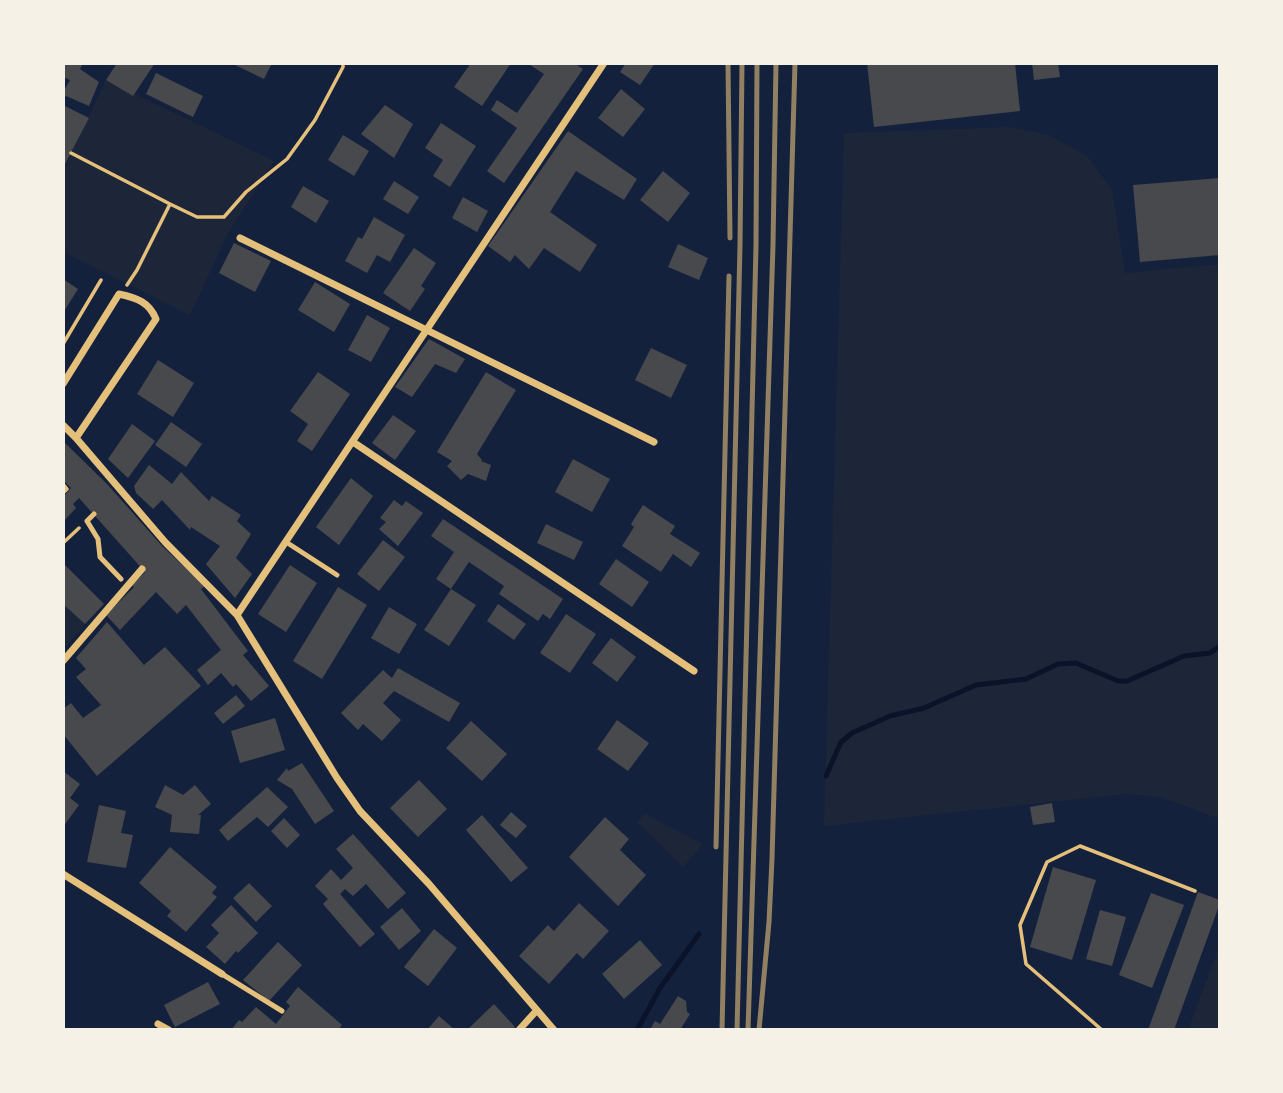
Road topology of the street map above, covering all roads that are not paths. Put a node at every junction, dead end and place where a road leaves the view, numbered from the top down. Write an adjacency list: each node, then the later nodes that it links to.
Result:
1 (604, 63): 3 (street)
2 (240, 238): 3 (street)
3 (426, 330): 7 (street); 8 (street)
4 (63, 384): 6 (street)
5 (63, 425): 6 (street)
6 (76, 438): 14 (street)
7 (353, 442): 10 (street); 16 (street)
8 (654, 442)
9 (94, 514): 13 (lane)
10 (286, 542): 12 (lane); 14 (street)
11 (142, 569): 15 (street)
12 (337, 575)
13 (121, 579)
14 (237, 615): 19 (street)
15 (63, 661)
16 (694, 671)
17 (63, 874): 18 (street)
18 (222, 974): 20 (lane)
19 (537, 1010): 23 (street); 24 (street)
20 (282, 1011)
21 (158, 1024): 22 (street)
22 (169, 1030)
23 (519, 1030)
24 (554, 1030)

